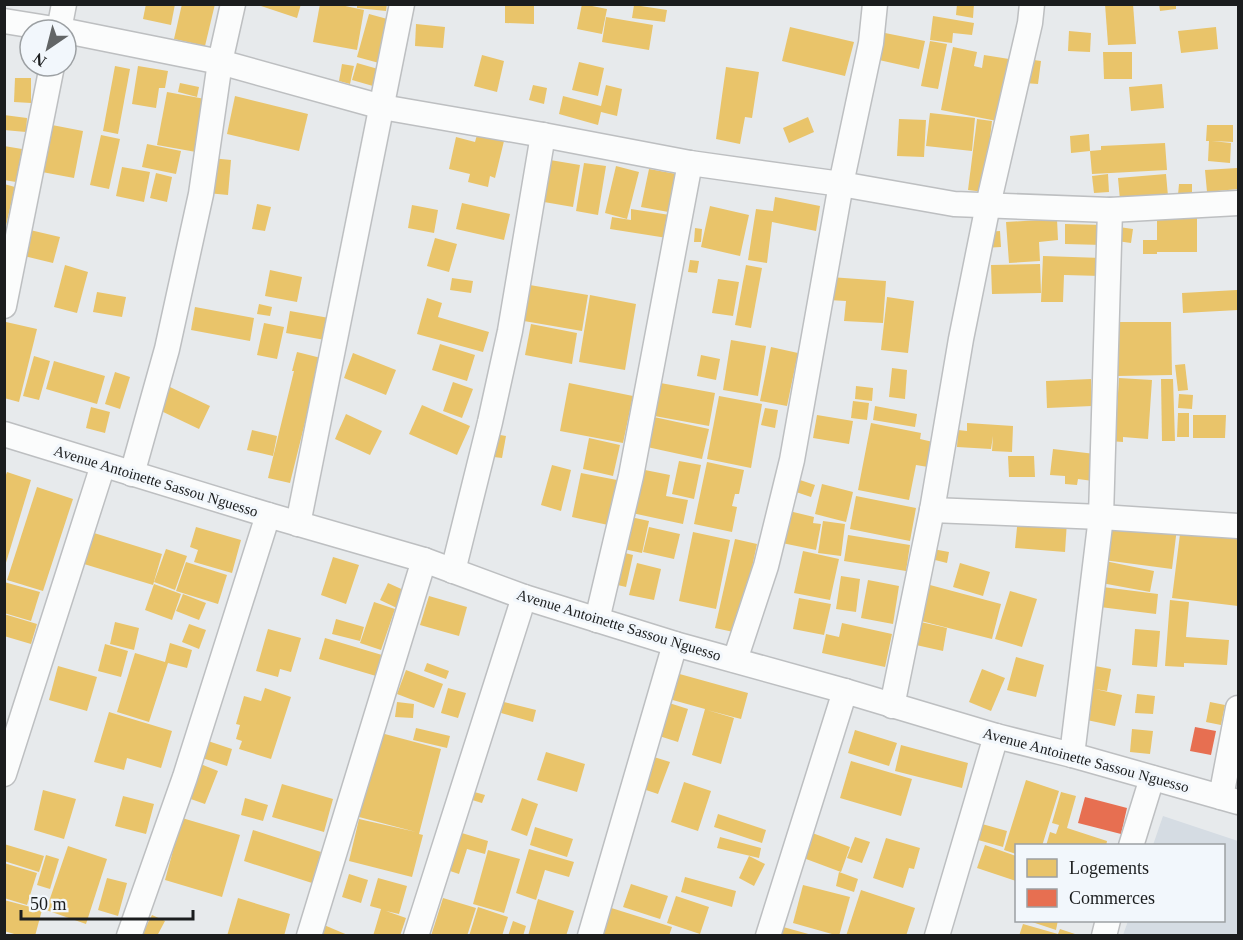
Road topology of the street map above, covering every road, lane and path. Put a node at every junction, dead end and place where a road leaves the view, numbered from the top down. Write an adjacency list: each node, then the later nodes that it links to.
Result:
1 (233, 4): 6 (street)
2 (402, 4): 8 (street)
3 (875, 4): 11 (street)
4 (1032, 4): 13 (street)
5 (78, 33): 6 (street)
6 (220, 62): 8 (street); 18 (street)
7 (50, 78): 15 (street)
8 (382, 107): 9 (street); 22 (street)
9 (543, 135): 10 (street); 25 (street)
10 (690, 163): 11 (street); 27 (street)
11 (841, 184): 13 (street); 29 (street)
12 (1239, 203): 14 (street)
13 (988, 205): 14 (street); 19 (street)
14 (1110, 210): 21 (street)
15 (4, 306)
16 (4, 434): 17 (street, Avenue Antoinette Sassou Nguesso)
17 (103, 465): 18 (street, Avenue Antoinette Sassou Nguesso); 35 (street)
18 (132, 474): 20 (street, Avenue Antoinette Sassou Nguesso)
19 (932, 510): 21 (street); 31 (street)
20 (268, 515): 22 (street, Avenue Antoinette Sassou Nguesso); 39 (street)
21 (1101, 517): 23 (street); 34 (street)
22 (298, 524): 24 (street, Avenue Antoinette Sassou Nguesso)
23 (1239, 526)
24 (424, 560): 25 (street, Avenue Antoinette Sassou Nguesso); 40 (street)
25 (453, 571): 26 (street, Avenue Antoinette Sassou Nguesso)
26 (524, 597): 27 (street, Avenue Antoinette Sassou Nguesso); 41 (street)
27 (597, 620): 28 (street, Avenue Antoinette Sassou Nguesso)
28 (675, 644): 29 (street, Avenue Antoinette Sassou Nguesso); 42 (street)
29 (735, 660): 30 (street, Avenue Antoinette Sassou Nguesso)
30 (845, 691): 31 (street, Avenue Antoinette Sassou Nguesso); 43 (street)
31 (892, 706): 33 (street, Avenue Antoinette Sassou Nguesso)
32 (1239, 708): 37 (street)
33 (996, 736): 34 (street, Avenue Antoinette Sassou Nguesso); 44 (street)
34 (1072, 755): 36 (street, Avenue Antoinette Sassou Nguesso)
35 (4, 774)
36 (1152, 778): 37 (street, Avenue Antoinette Sassou Nguesso); 38 (street)
37 (1230, 800)
38 (1132, 844)
39 (129, 936)
40 (309, 936)
41 (416, 936)
42 (590, 936)
43 (768, 936)
44 (937, 936)

